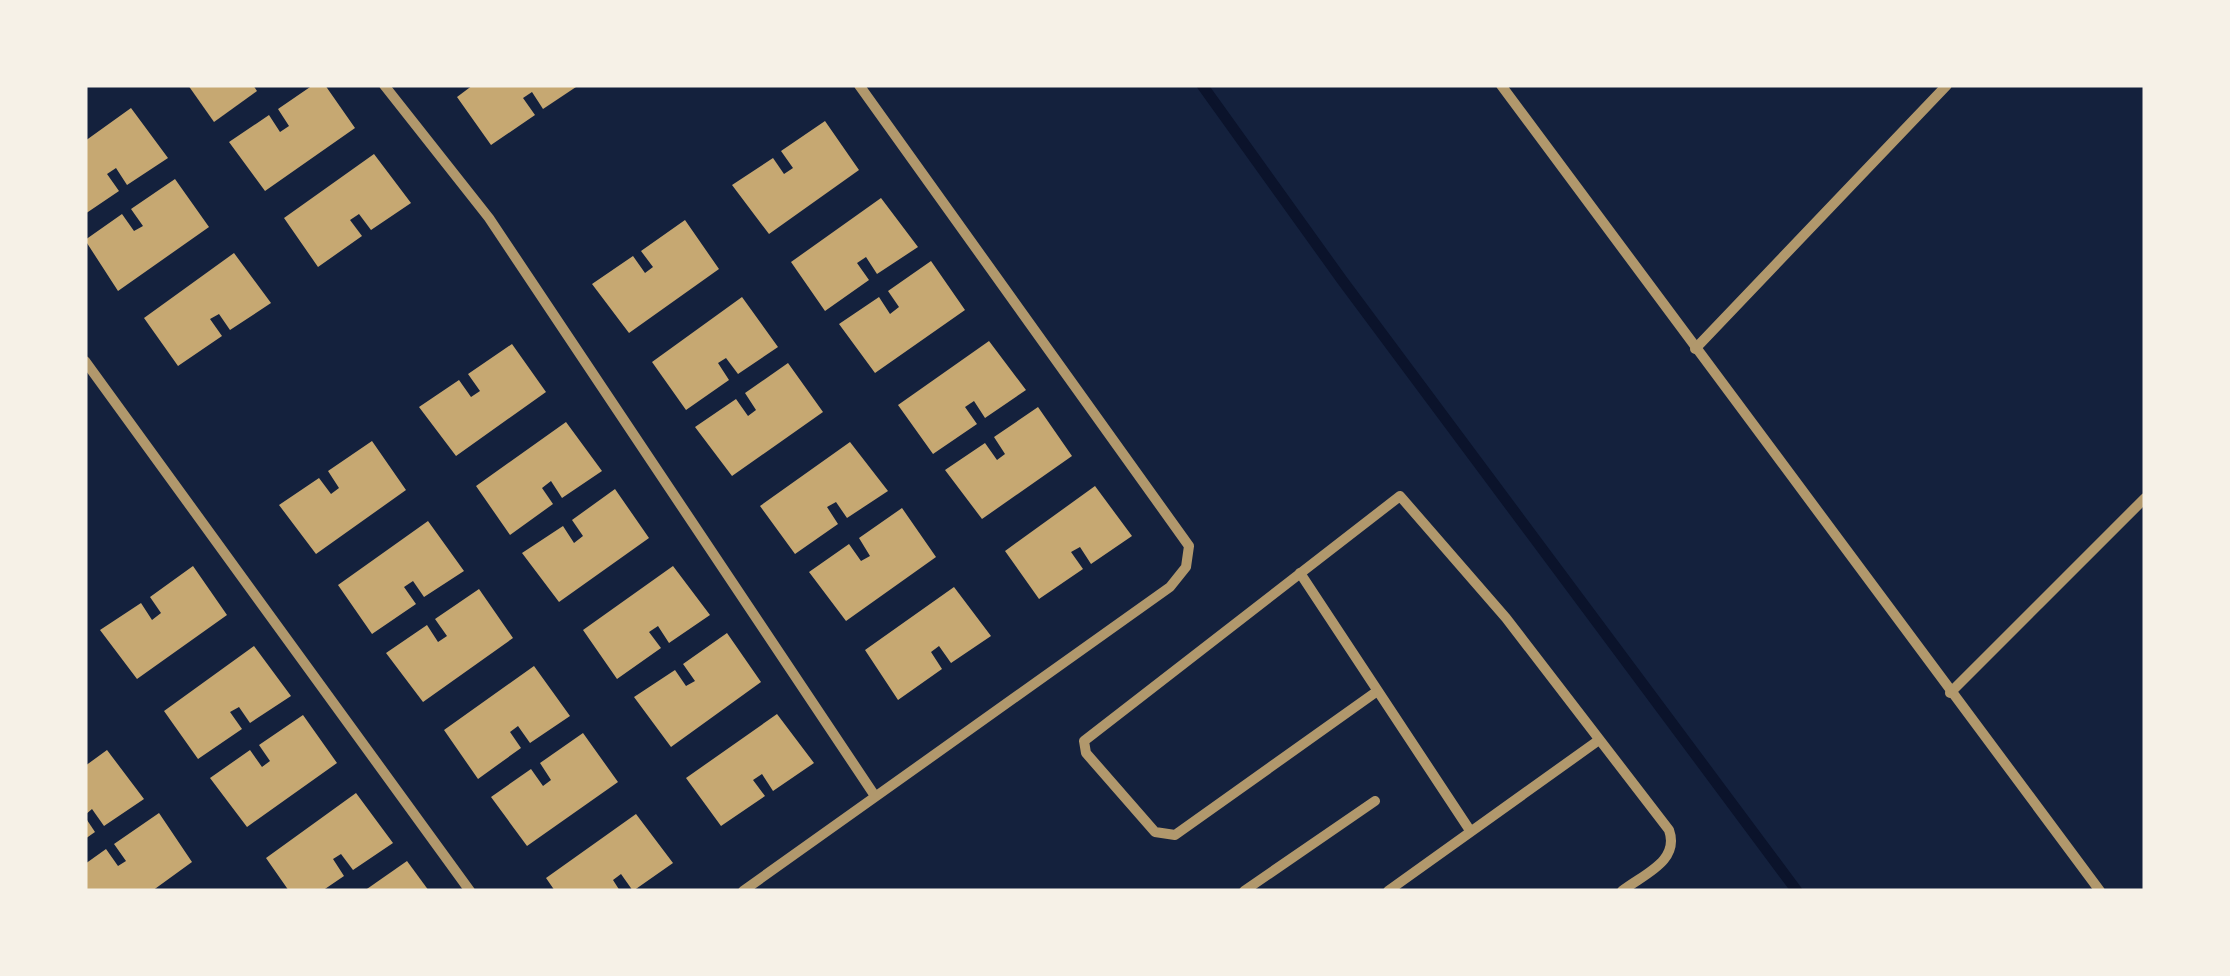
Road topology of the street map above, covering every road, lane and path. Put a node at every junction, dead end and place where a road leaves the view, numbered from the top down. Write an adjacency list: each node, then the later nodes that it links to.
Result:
1 (384, 85): 12 (street)
2 (859, 85): 12 (street)
3 (1501, 85): 5 (street)
4 (1947, 85): 5 (street)
5 (1695, 349): 10 (street)
6 (85, 361): 15 (street)
7 (2145, 498): 10 (street)
8 (1300, 573): 9 (street); 9 (street); 11 (street)
9 (1376, 692): 14 (street)
10 (1950, 694): 20 (street)
11 (1599, 740): 14 (street); 19 (street)
12 (875, 796): 16 (street)
13 (1375, 801): 17 (street)
14 (1469, 829): 18 (street)
15 (470, 891)
16 (743, 891)
17 (1244, 891)
18 (1388, 891)
19 (1622, 891)
20 (2100, 891)

